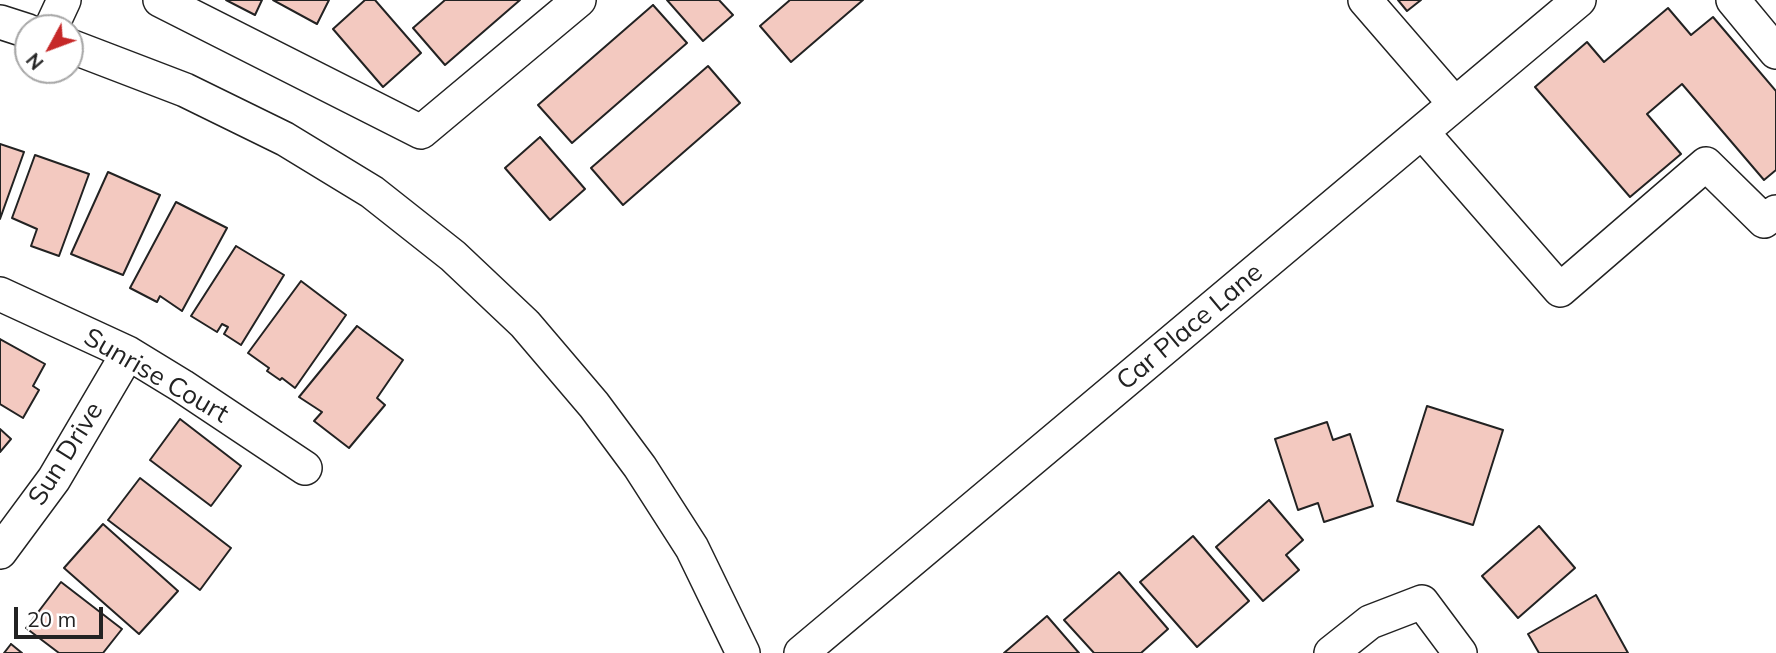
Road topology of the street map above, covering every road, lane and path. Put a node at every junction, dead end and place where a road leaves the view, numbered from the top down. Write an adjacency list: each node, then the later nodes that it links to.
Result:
1 (160, 0): 2 (street)
2 (579, 0)
3 (1365, 0): 8 (street)
4 (1579, 0): 8 (street, Car Place Lane)
5 (1733, 0): 7 (street)
6 (84, 51): 15 (street)
7 (1776, 52)
8 (1455, 104): 9 (street, Car Place Lane)
9 (1422, 132): 10 (street); 16 (street, Car Place Lane)
10 (1776, 212)
11 (0, 294): 12 (street, Sunrise Court)
12 (128, 353): 13 (street, Sunrise Court); 14 (street, Sun Drive)
13 (305, 468)
14 (0, 552)
15 (743, 653)
16 (801, 653)
17 (1331, 653): 18 (street)
18 (1460, 653)

